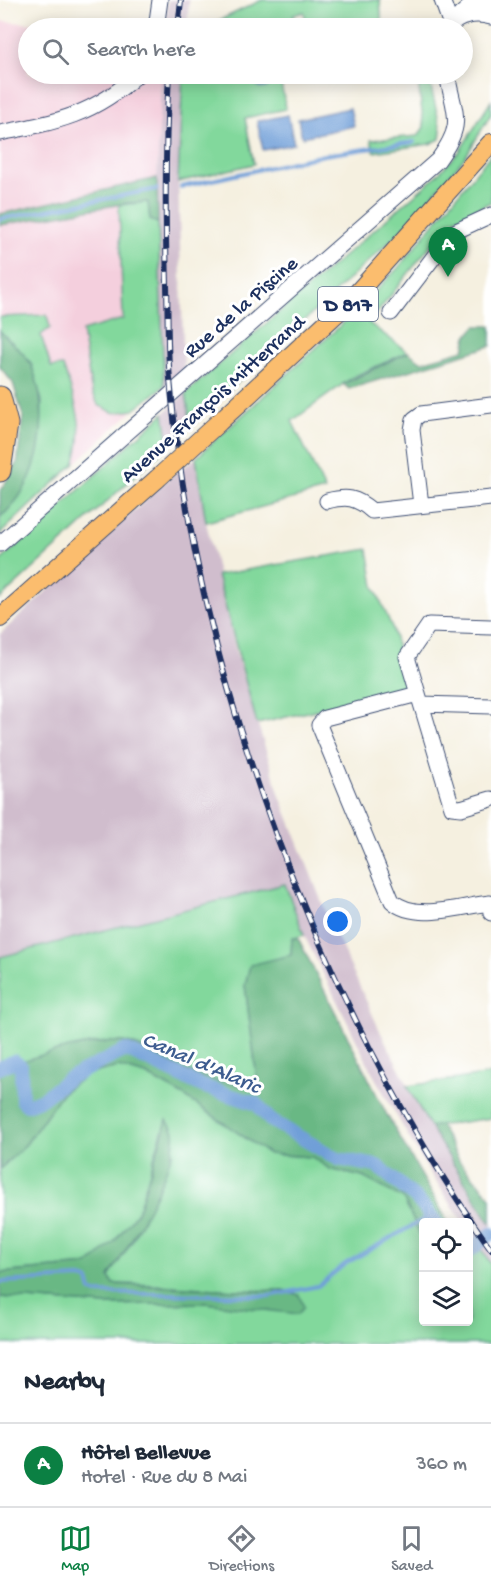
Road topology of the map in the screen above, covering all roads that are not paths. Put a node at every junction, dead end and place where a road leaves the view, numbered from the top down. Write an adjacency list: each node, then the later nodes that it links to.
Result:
1 (160, 0): 5 (street)
2 (442, 0): 6 (street)
3 (456, 0): 4 (street)
4 (489, 8): 7 (street)
5 (157, 18)
6 (450, 18)
7 (466, 18)
8 (127, 84): 11 (street)
9 (449, 84): 23 (street, Rue de la Piscine)
10 (491, 129): 13 (main road, Avenue François Mitterrand / D 817)
11 (0, 133)
12 (491, 143): 13 (main road, Avenue François Mitterrand / D 817)
13 (465, 171): 24 (main road, Avenue François Mitterrand / D 817, bridge)
14 (491, 215): 15 (street)
15 (391, 313)
16 (0, 397): 18 (highway)
17 (491, 405): 22 (street)
18 (3, 444): 19 (highway)
19 (0, 471)
20 (491, 498): 22 (street)
21 (327, 501): 22 (street)
22 (421, 505)
23 (0, 544)
24 (0, 618)
25 (491, 627): 26 (street)
26 (420, 699): 27 (street); 28 (street); 29 (street)
27 (491, 706)
28 (491, 799)
29 (491, 913)

